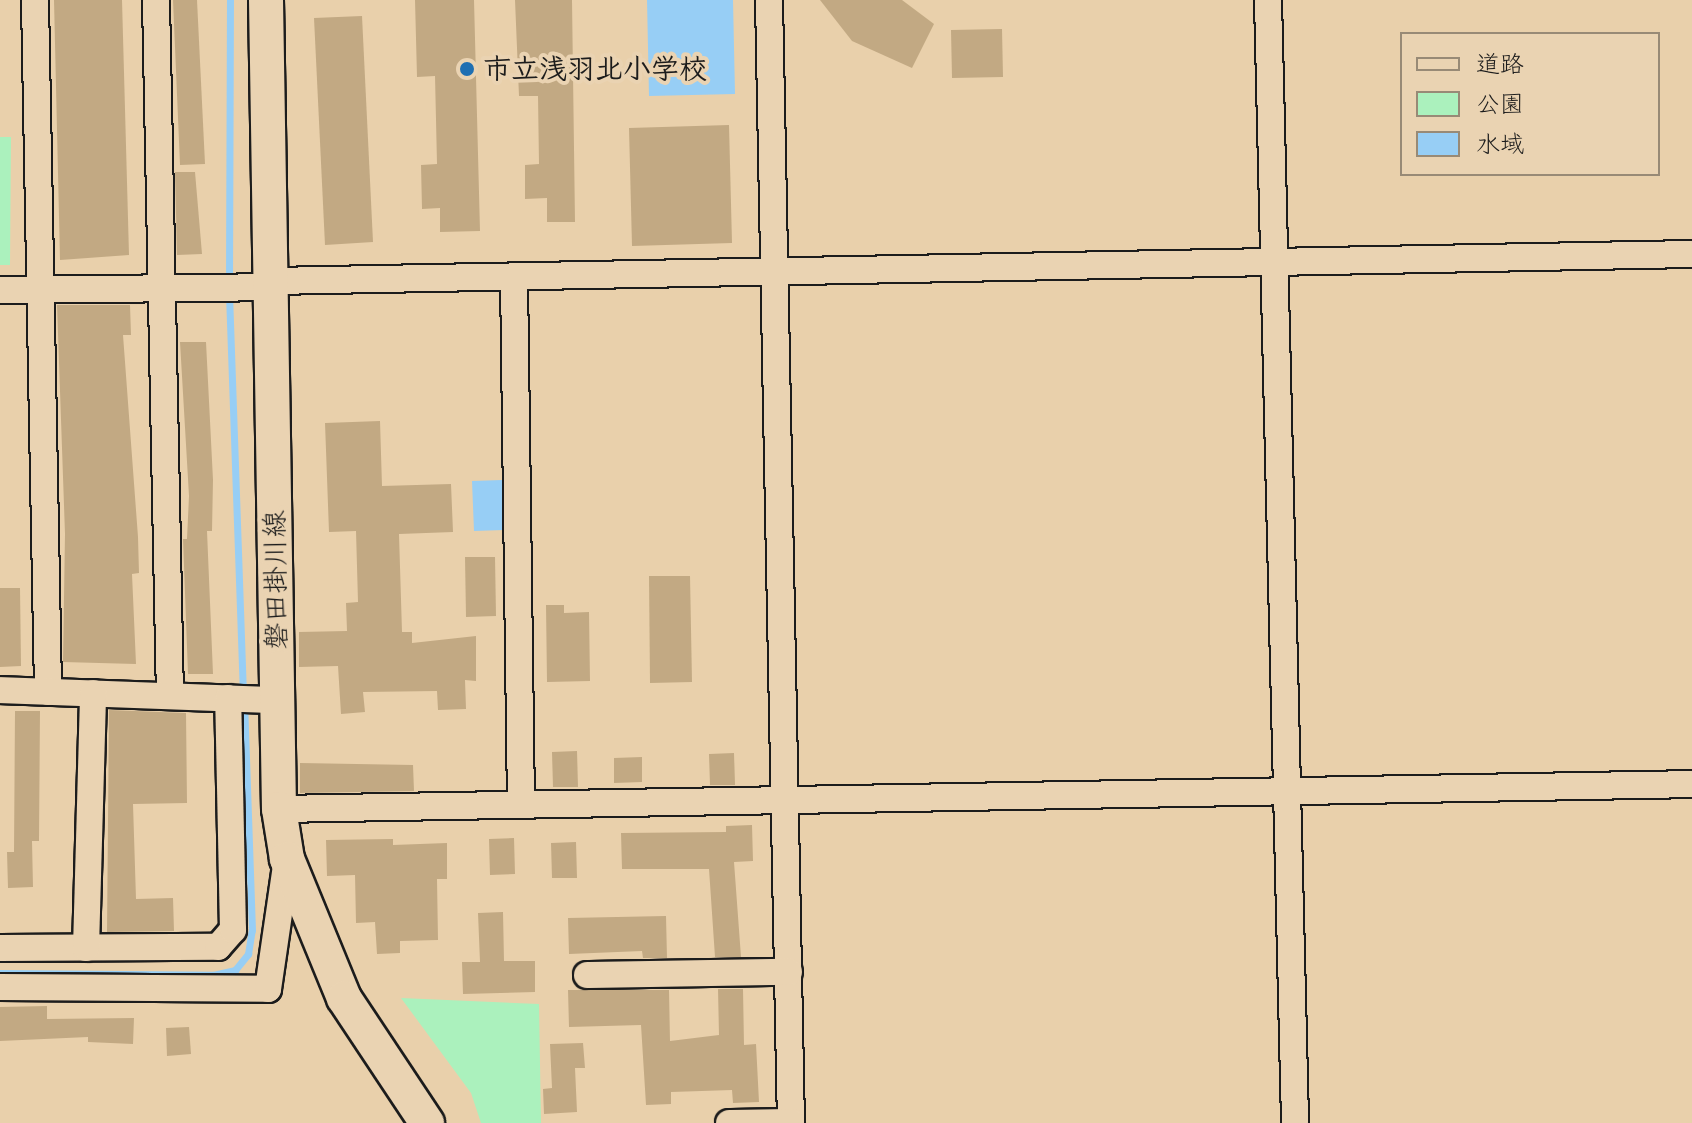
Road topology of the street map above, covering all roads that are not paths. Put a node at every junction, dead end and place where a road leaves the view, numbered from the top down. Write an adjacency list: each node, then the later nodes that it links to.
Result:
1 (35, 0): 13 (street)
2 (156, 0): 11 (street)
3 (266, 0): 10 (main road, 磐田掛川線)
4 (769, 0): 8 (street)
5 (1268, 0): 7 (street)
6 (1692, 254): 7 (street)
7 (1274, 260): 8 (street); 21 (street)
8 (776, 273): 9 (street); 22 (street)
9 (514, 277): 10 (street); 23 (street)
10 (273, 284): 11 (street); 19 (main road, 磐田掛川線)
11 (161, 289): 13 (street); 17 (street)
12 (0, 290): 13 (street)
13 (38, 290): 15 (street)
14 (0, 690): 15 (street)
15 (48, 692): 16 (street)
16 (93, 693): 17 (street); 27 (street)
17 (170, 696): 18 (street)
18 (228, 698): 19 (street); 27 (street)
19 (278, 700): 24 (main road, 磐田掛川線)
20 (1692, 784): 21 (street)
21 (1286, 791): 22 (street); 34 (street)
22 (787, 800): 23 (street); 28 (street)
23 (521, 805): 24 (street)
24 (279, 809): 25 (main road, 磐田掛川線)
25 (287, 859): 30 (street); 32 (main road, 磐田掛川線)
26 (0, 948): 27 (street)
27 (86, 948)
28 (789, 972): 29 (street); 31 (street)
29 (587, 975)
30 (0, 987)
31 (791, 1122): 33 (street)
32 (427, 1123)
33 (729, 1123)
34 (1295, 1123)

